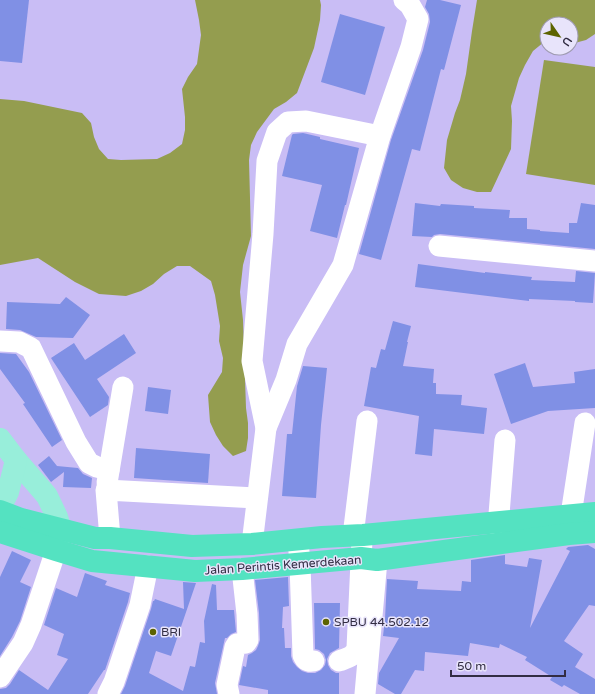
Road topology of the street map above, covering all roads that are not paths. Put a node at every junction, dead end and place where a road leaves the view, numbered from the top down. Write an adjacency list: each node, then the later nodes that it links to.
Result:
1 (404, 0): 2 (street)
2 (380, 136): 9 (street); 9 (street)
3 (439, 246): 4 (street)
4 (595, 261)
5 (0, 341): 13 (street)
6 (123, 387): 13 (street)
7 (367, 421): 22 (street)
8 (585, 423): 18 (street)
9 (266, 428): 14 (street)
10 (0, 439): 12 (main road)
11 (505, 440): 21 (street)
12 (16, 460): 15 (main road); 24 (main road)
13 (107, 480): 14 (street); 23 (street)
14 (257, 498): 26 (street)
15 (0, 508)
16 (0, 511): 24 (highway)
17 (595, 513): 18 (highway, Jalan Perintis Kemerdekaan)
18 (570, 525): 20 (highway, Jalan Perintis Kemerdekaan); 21 (highway, Jalan Perintis Kemerdekaan)
19 (0, 532): 24 (highway)
20 (595, 532)
21 (497, 533): 22 (highway, Jalan Perintis Kemerdekaan); 27 (highway, Jalan Perintis Kemerdekaan)
22 (358, 536): 25 (highway, Jalan Perintis Kemerdekaan); 27 (street)
23 (102, 538): 24 (highway, Jalan Perintis Kemerdekaan); 26 (highway, Jalan Perintis Kemerdekaan)
24 (59, 540): 29 (highway, Jalan Perintis Kemerdekaan); 33 (street)
25 (298, 540): 26 (highway, Jalan Perintis Kemerdekaan); 28 (street)
26 (252, 544)
27 (369, 559): 28 (highway, Jalan Perintis Kemerdekaan); 32 (street); 36 (street)
28 (300, 564): 30 (highway, Jalan Perintis Kemerdekaan); 31 (street)
29 (148, 566): 30 (highway, Jalan Perintis Kemerdekaan); 34 (street)
30 (242, 569): 35 (street)
31 (314, 661)
32 (339, 661)
33 (0, 677)
34 (108, 694)
35 (229, 694)
36 (365, 694)

